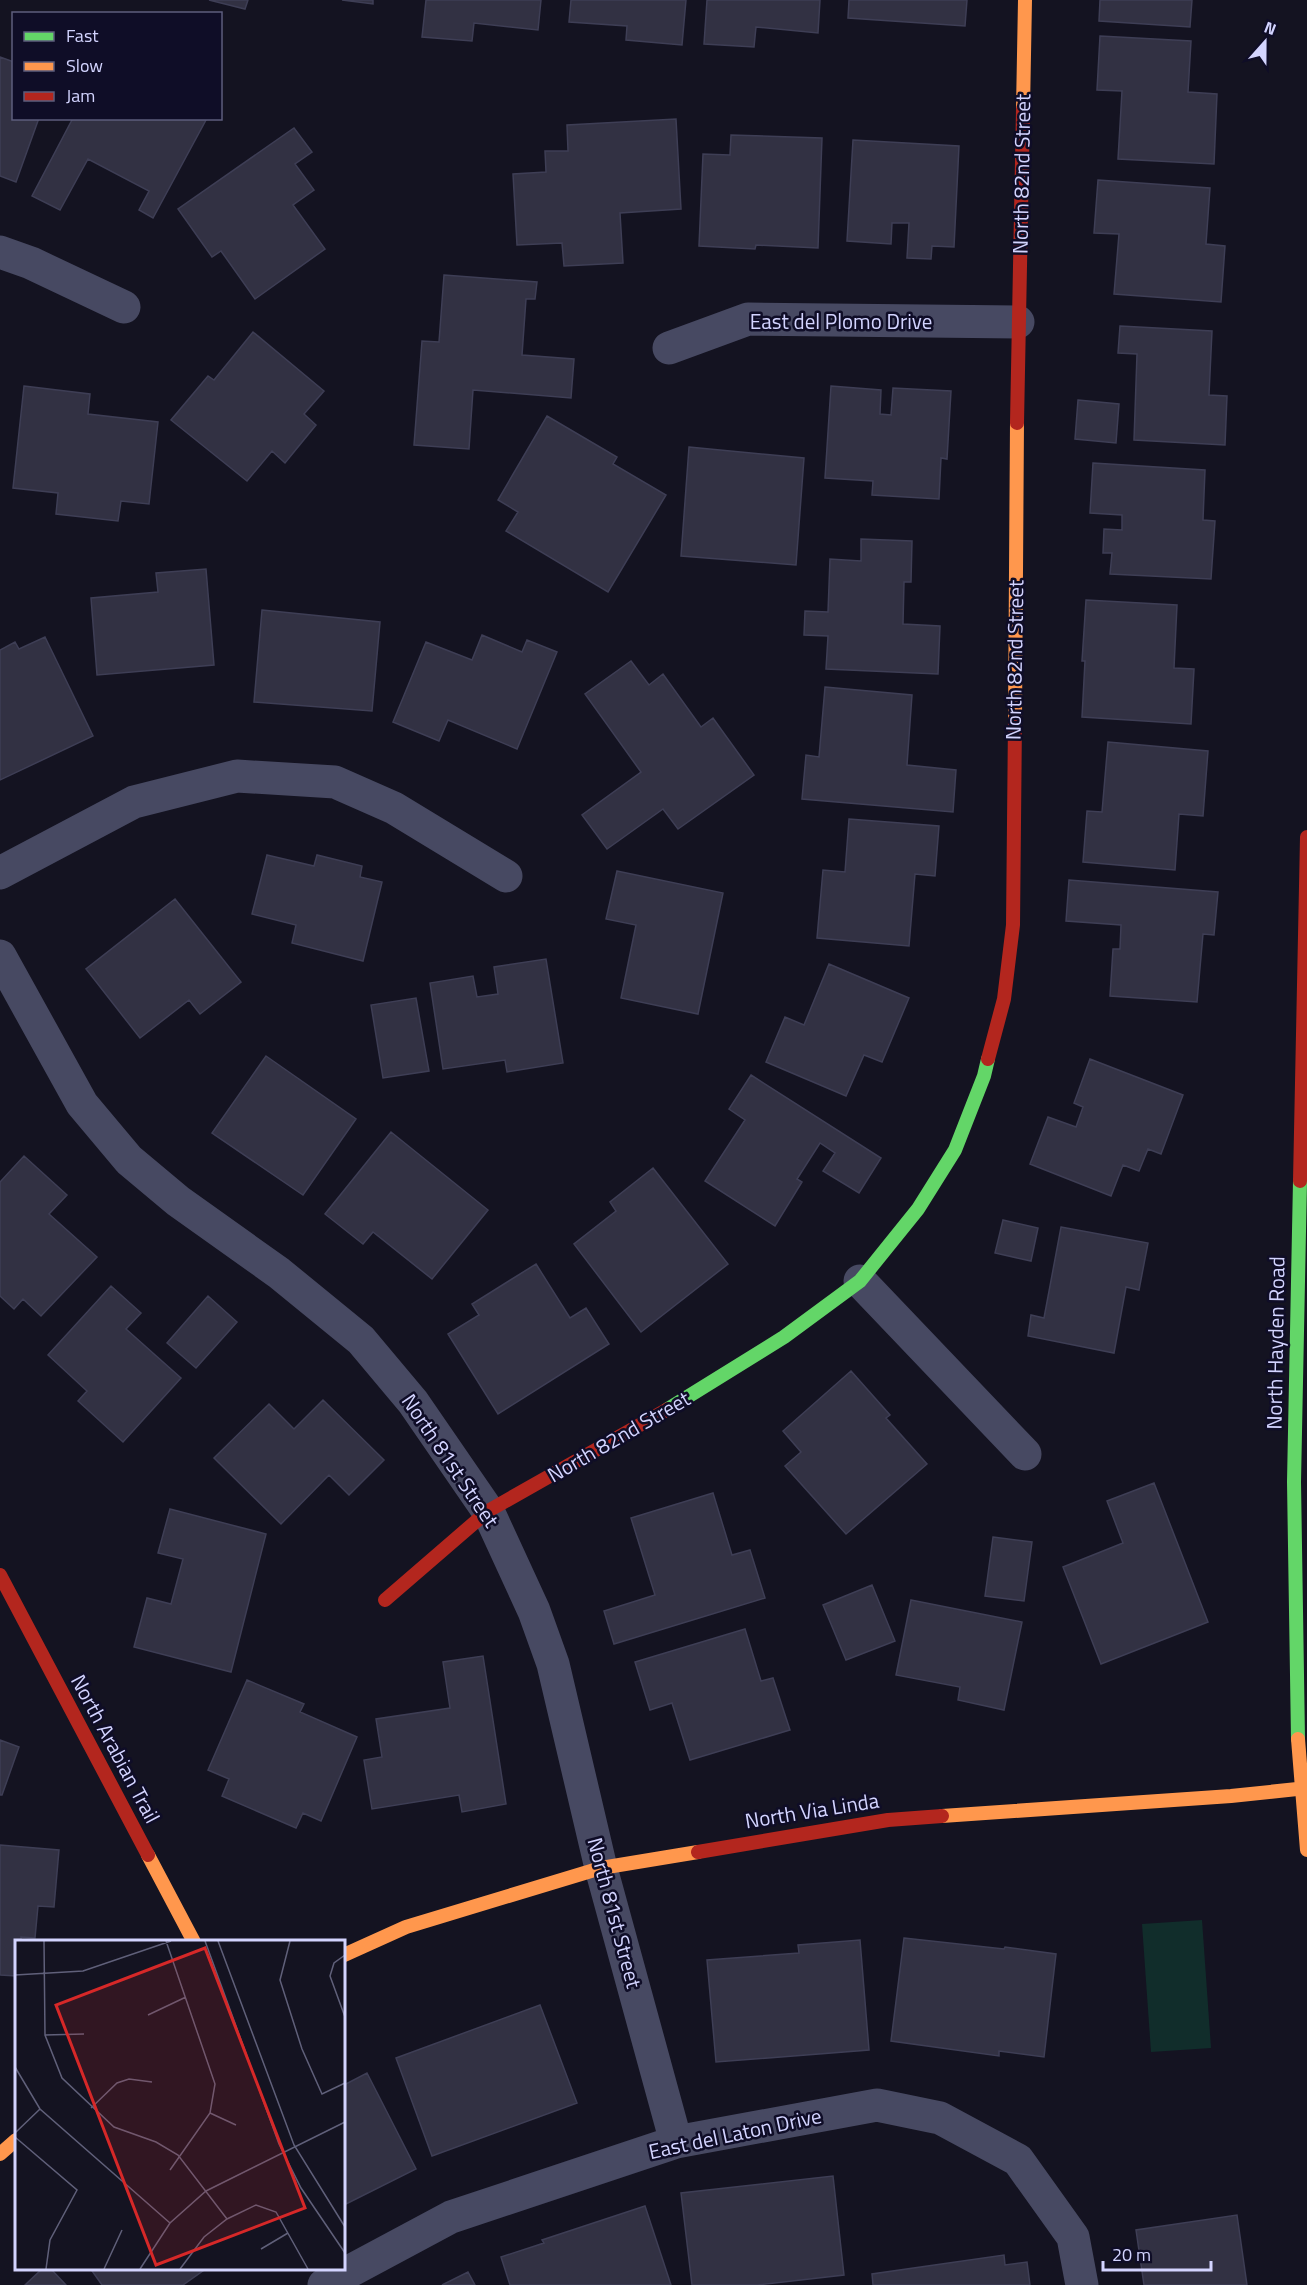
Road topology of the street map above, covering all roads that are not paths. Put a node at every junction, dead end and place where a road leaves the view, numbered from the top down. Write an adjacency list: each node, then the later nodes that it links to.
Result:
1 (1025, 0): 4 (street, North 82nd Street)
2 (0, 252): 3 (street)
3 (124, 308)
4 (1018, 322): 5 (street, East del Plomo Drive); 10 (street, North 82nd Street)
5 (669, 348)
6 (1307, 837): 15 (street, North Hayden Road)
7 (0, 873): 8 (street)
8 (506, 876)
9 (0, 956): 12 (street, North 81st Street)
10 (860, 1281): 11 (street); 12 (street, North 82nd Street)
11 (1025, 1454)
12 (488, 1511): 14 (street, North 82nd Street); 17 (street, North 81st Street)
13 (0, 1575): 18 (street, North Arabian Trail)
14 (385, 1600)
15 (1304, 1788): 16 (street, North Hayden Road); 17 (street, North Via Linda)
16 (1307, 1850)
17 (601, 1868): 19 (street, North Via Linda); 21 (street, North 81st Street)
18 (193, 1940)
19 (345, 1954)
20 (15, 2141): 22 (street)
21 (676, 2142): 23 (street, East del Laton Drive); 24 (street, East del Laton Drive)
22 (0, 2154)
23 (324, 2285)
24 (1082, 2285)

